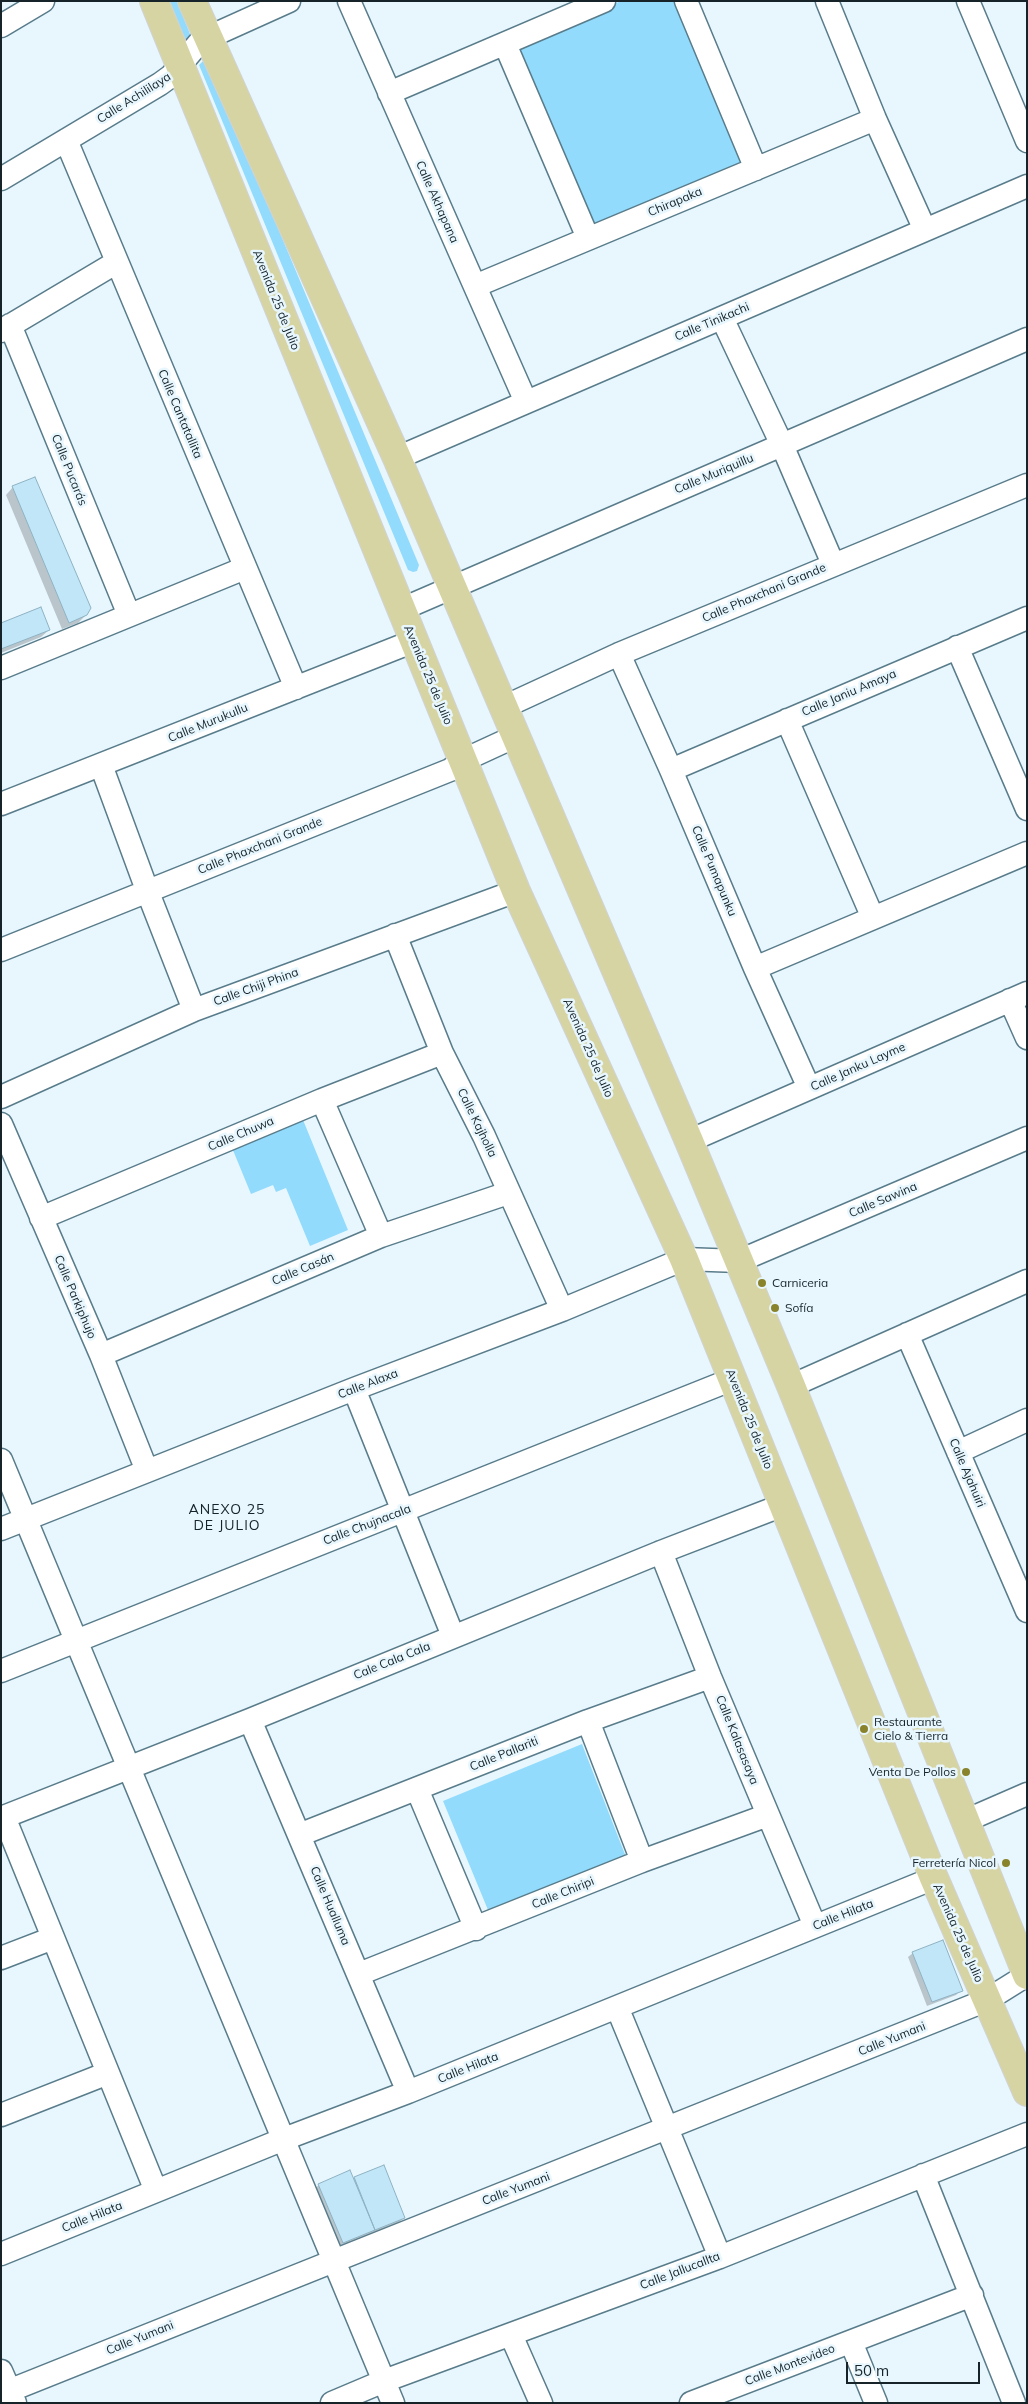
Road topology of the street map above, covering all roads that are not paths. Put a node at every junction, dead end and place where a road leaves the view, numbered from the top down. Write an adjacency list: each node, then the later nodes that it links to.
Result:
1 (43, 1): 10 (street)
2 (154, 1): 13 (main road, Avenida 25 de Julio)
3 (192, 1): 11 (main road)
4 (289, 1): 11 (street, Calle Achililaya)
5 (349, 1): 14 (street, Calle Akhapana)
6 (604, 1): 12 (street)
7 (686, 1): 18 (street)
8 (827, 1): 15 (street)
9 (968, 1): 17 (street)
10 (1, 26)
11 (207, 38): 13 (street, Calle Achililaya); 30 (main road)
12 (505, 44): 14 (street); 22 (street)
13 (181, 65): 16 (street, Calle Achililaya); 35 (main road, Avenida 25 de Julio)
14 (389, 93): 24 (street, Calle Akhapana)
15 (875, 119): 18 (street, Chirapaka); 21 (street)
16 (66, 140): 19 (street, Calle Achililaya); 23 (street, Calle Cantatallita)
17 (1027, 141)
18 (756, 169): 22 (street, Chirapaka)
19 (1, 179)
20 (1027, 186): 21 (street, Calle Tinikachi)
21 (925, 230): 25 (street, Calle Tinikachi)
22 (588, 238): 24 (street, Chirapaka)
23 (117, 262): 26 (street); 33 (street, Calle Cantatallita)
24 (474, 286): 28 (street, Calle Akhapana)
25 (722, 318): 28 (street, Calle Tinikachi); 29 (street)
26 (6, 328): 36 (street, Calle Pucarás)
27 (1027, 339): 29 (street, Calle Muriquillu)
28 (526, 402): 30 (street, Calle Tinikachi)
29 (782, 445): 32 (street); 34 (street, Calle Muriquillu)
30 (397, 458): 34 (main road)
31 (1027, 485): 32 (street, Calle Phaxchani Grande)
32 (833, 564): 40 (street, Calle Phaxchani Grande)
33 (245, 568): 36 (street); 42 (street, Calle Cantatallita)
34 (452, 587): 35 (street, Calle Muriquillu); 43 (main road)
35 (400, 610): 38 (main road, Avenida 25 de Julio)
36 (129, 615): 41 (street)
37 (1027, 618): 39 (street, Calle Janiu Amaya)
38 (414, 641): 42 (street, Calle Murukullu); 46 (main road, Avenida 25 de Julio)
39 (957, 647): 44 (street, Calle Janiu Amaya); 50 (street)
40 (619, 654): 43 (street, Calle Phaxchani Grande); 48 (street, Calle Pumapunku)
41 (1, 668)
42 (296, 688): 47 (street, Calle Murukullu)
43 (504, 707): 45 (main road)
44 (787, 720): 48 (street, Calle Janiu Amaya); 54 (street)
45 (516, 736): 46 (street, Calle Phaxchani Grande); 67 (main road)
46 (464, 760): 52 (street, Calle Phaxchani Grande); 53 (main road, Avenida 25 de Julio)
47 (101, 765): 49 (street, Calle Murukullu); 52 (street)
48 (672, 770): 57 (street, Calle Pumapunku)
49 (1, 804)
50 (1027, 809)
51 (1027, 853): 54 (street)
52 (147, 890): 56 (street, Calle Phaxchani Grande); 59 (street)
53 (516, 891): 55 (street, Calle Chiji Phina); 71 (main road, Avenida 25 de Julio)
54 (873, 918): 57 (street)
55 (394, 935): 59 (street, Calle Chiji Phina); 61 (street, Calle Kajholla)
56 (1, 950)
57 (755, 968): 62 (street, Calle Pumapunku)
58 (1018, 996): 60 (street); 62 (street, Calle Janku Layme)
59 (194, 1010): 63 (street, Calle Chiji Phina)
60 (1027, 1038)
61 (442, 1053): 64 (street, Calle Chuwa); 68 (street, Calle Kajholla)
62 (809, 1088): 67 (street, Calle Janku Layme)
63 (1, 1097)
64 (322, 1100): 69 (street, Calle Chuwa); 70 (street)
65 (1, 1124): 69 (street, Calle Parkiphujo)
66 (1027, 1138): 72 (street, Calle Sawina)
67 (690, 1141): 72 (main road)
68 (508, 1193): 70 (street, Calle Casán); 74 (street, Calle Kajholla)
69 (41, 1218): 76 (street, Calle Parkiphujo)
70 (380, 1236): 76 (street, Calle Casán)
71 (684, 1259): 72 (street, Calle Alaxa); 74 (street, Calle Alaxa); 77 (main road, Avenida 25 de Julio)
72 (740, 1261): 78 (main road)
73 (1027, 1281): 75 (street)
74 (562, 1310): 79 (street, Calle Alaxa)
75 (907, 1334): 78 (street); 81 (street, Calle Ajahuiri)
76 (101, 1355): 83 (street, Calle Parkiphujo)
77 (733, 1379): 84 (main road, Avenida 25 de Julio); 85 (street, Calle Chujnacala)
78 (791, 1386): 101 (main road)
79 (354, 1389): 83 (street, Calle Alaxa); 85 (street)
80 (1027, 1420): 81 (street)
81 (958, 1452): 89 (street, Calle Ajahuiri)
82 (1, 1460): 86 (street)
83 (147, 1471): 86 (street, Calle Alaxa)
84 (784, 1505): 88 (street, Cale Cala Cala); 104 (main road, Avenida 25 de Julio)
85 (404, 1511): 90 (street); 91 (street, Calle Chujnacala)
86 (26, 1519): 87 (street, Calle Alaxa); 91 (street)
87 (1, 1529)
88 (661, 1552): 90 (street, Cale Cala Cala); 93 (street, Calle Kalasasaya)
89 (1027, 1611)
90 (453, 1636): 94 (street, Cale Cala Cala)
91 (77, 1640): 92 (street, Calle Chujnacala); 96 (street)
92 (1, 1671)
93 (710, 1677): 95 (street, Calle Pallariti); 99 (street, Calle Kalasasaya)
94 (250, 1720): 96 (street, Cale Cala Cala); 102 (street, Calle Hualluma)
95 (588, 1721): 97 (street, Calle Pallariti); 103 (street)
96 (130, 1768): 100 (street, Cale Cala Cala); 119 (street)
97 (417, 1789): 102 (street, Calle Pallariti); 106 (street)
98 (1027, 1794): 101 (street)
99 (768, 1815): 103 (street, Calle Chiripi); 105 (street, Calle Kalasasaya)
100 (3, 1818): 107 (street)
101 (965, 1821): 110 (main road)
102 (299, 1835): 109 (street, Calle Hualluma)
103 (642, 1861): 106 (street, Calle Chiripi)
104 (934, 1878): 105 (street, Calle Hilata); 111 (main road, Avenida 25 de Julio)
105 (815, 1926): 112 (street, Calle Hilata)
106 (476, 1929): 109 (street, Calle Chiripi)
107 (53, 1938): 108 (street); 113 (street)
108 (1, 1958)
109 (359, 1974): 114 (street, Calle Hualluma)
110 (1027, 1975): 111 (street, Calle Yumani)
111 (987, 2000): 115 (main road, Avenida 25 de Julio); 117 (street, Calle Yumani)
112 (617, 2007): 114 (street, Calle Hilata); 117 (street)
113 (108, 2074): 116 (street); 121 (street)
114 (408, 2092): 119 (street, Calle Hilata)
115 (1027, 2092)
116 (1, 2115)
117 (668, 2130): 123 (street); 124 (street, Calle Yumani)
118 (1027, 2134): 120 (street, Calle Jallucallta)
119 (284, 2139): 121 (street, Calle Hilata); 124 (street)
120 (923, 2175): 123 (street, Calle Jallucallta); 125 (street)
121 (156, 2191): 122 (street, Calle Hilata)
122 (1, 2254)
123 (720, 2257): 126 (street, Calle Jallucallta)
124 (334, 2261): 128 (street); 129 (street, Calle Yumani)
125 (972, 2295): 127 (street, Calle Montevideo); 135 (street)
126 (511, 2335): 128 (street, Calle Jallucallta); 132 (street)
127 (851, 2342): 133 (street, Calle Montevideo); 134 (street)
128 (384, 2380): 130 (street, Calle Jallucallta); 131 (street)
129 (7, 2390)
130 (332, 2403)
131 (393, 2403)
132 (541, 2403)
133 (691, 2403)
134 (876, 2403)
135 (1014, 2403)

